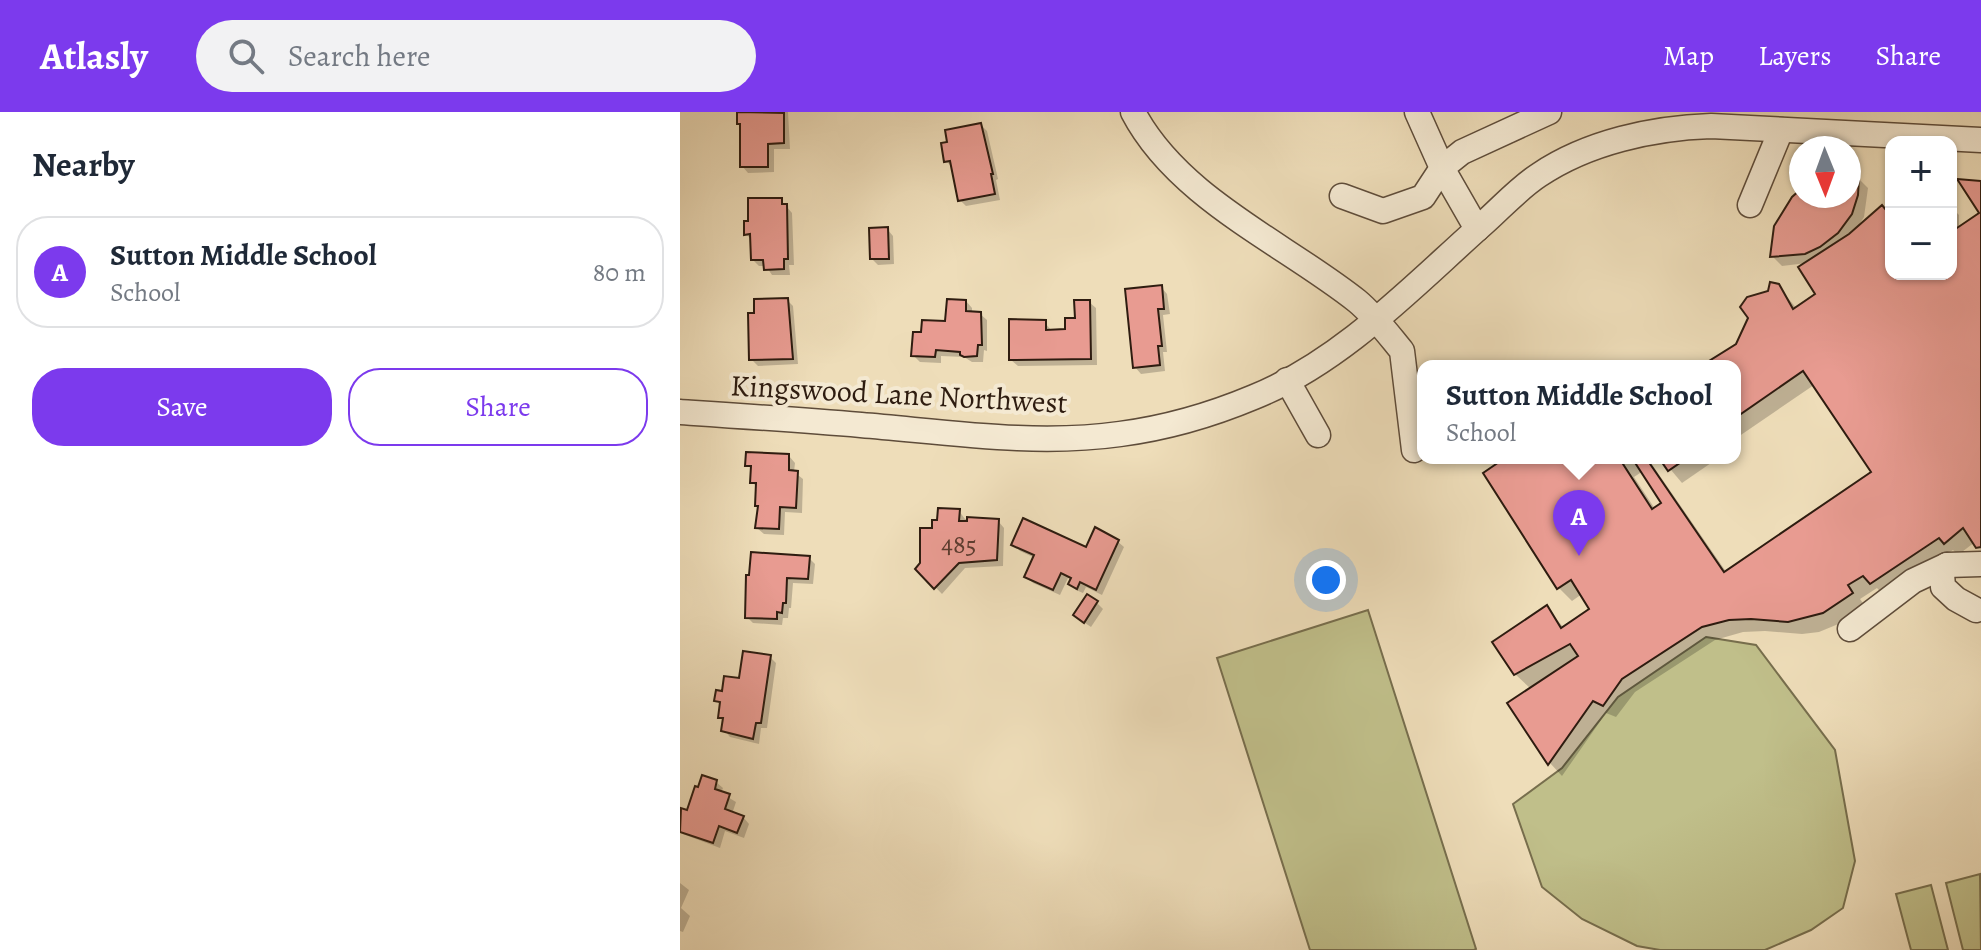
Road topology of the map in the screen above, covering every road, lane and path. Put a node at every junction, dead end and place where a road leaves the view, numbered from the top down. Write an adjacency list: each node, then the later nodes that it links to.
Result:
1 (1133, 112): 11 (street)
2 (1417, 112): 7 (street)
3 (1549, 112): 7 (street)
4 (1677, 120): 5 (street, Kingswood Lane Northwest); 10 (street, Kingswood Lane Northwest)
5 (1781, 130): 6 (street, Kingswood Lane Northwest); 9 (street)
6 (1981, 140)
7 (1442, 168): 8 (street); 10 (street)
8 (1342, 196)
9 (1750, 205)
10 (1477, 229): 11 (street, Kingswood Lane Northwest)
11 (1375, 319): 12 (street, Kingswood Lane Northwest); 15 (street)
12 (1287, 380): 13 (street, Kingswood Lane Northwest); 14 (street)
13 (680, 412)
14 (1318, 435)
15 (1414, 450)
16 (1981, 564): 17 (street)
17 (1947, 565): 18 (street); 19 (street)
18 (1976, 616)
19 (1850, 629)

